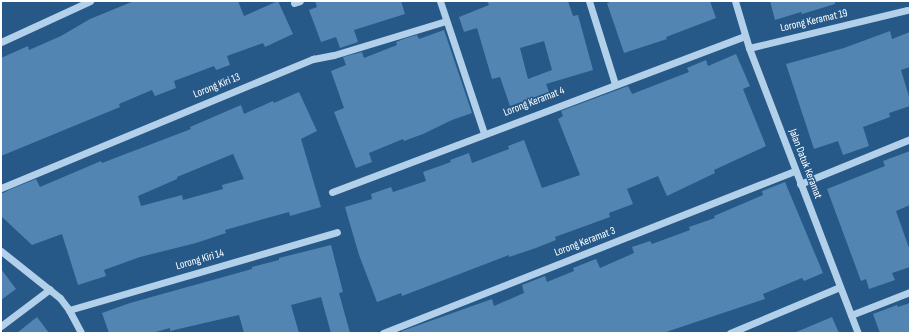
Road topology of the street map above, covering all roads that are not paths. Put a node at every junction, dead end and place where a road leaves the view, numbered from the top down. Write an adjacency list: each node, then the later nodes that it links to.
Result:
1 (90, 1): 8 (street)
2 (440, 1): 6 (street)
3 (589, 1): 10 (street)
4 (735, 1): 7 (street, Jalan Datuk Keramat)
5 (907, 10): 9 (street, Lorong Keramat 19)
6 (446, 21): 11 (street); 15 (street, Lorong Kiri 13)
7 (745, 36): 9 (street, Jalan Datuk Keramat); 10 (street, Lorong Keramat 4)
8 (1, 42)
9 (749, 48): 13 (street, Jalan Datuk Keramat)
10 (615, 84): 11 (street, Lorong Keramat 4)
11 (484, 134): 16 (street, Lorong Keramat 4)
12 (910, 139): 14 (street)
13 (795, 171): 14 (street, Jalan Datuk Keramat); 26 (street, Lorong Keramat 3)
14 (800, 184): 19 (street, Jalan Datuk Keramat)
15 (1, 188)
16 (332, 192)
17 (337, 232): 22 (street, Lorong Kiri 14)
18 (1, 251): 20 (street)
19 (840, 287): 23 (street, Jalan Datuk Keramat); 27 (street)
20 (50, 290): 22 (street); 24 (street)
21 (910, 292): 23 (street)
22 (69, 310): 25 (street)
23 (851, 315): 28 (street, Jalan Datuk Keramat)
24 (1, 326)
25 (81, 333)
26 (383, 333)
27 (730, 333)
28 (858, 333)

